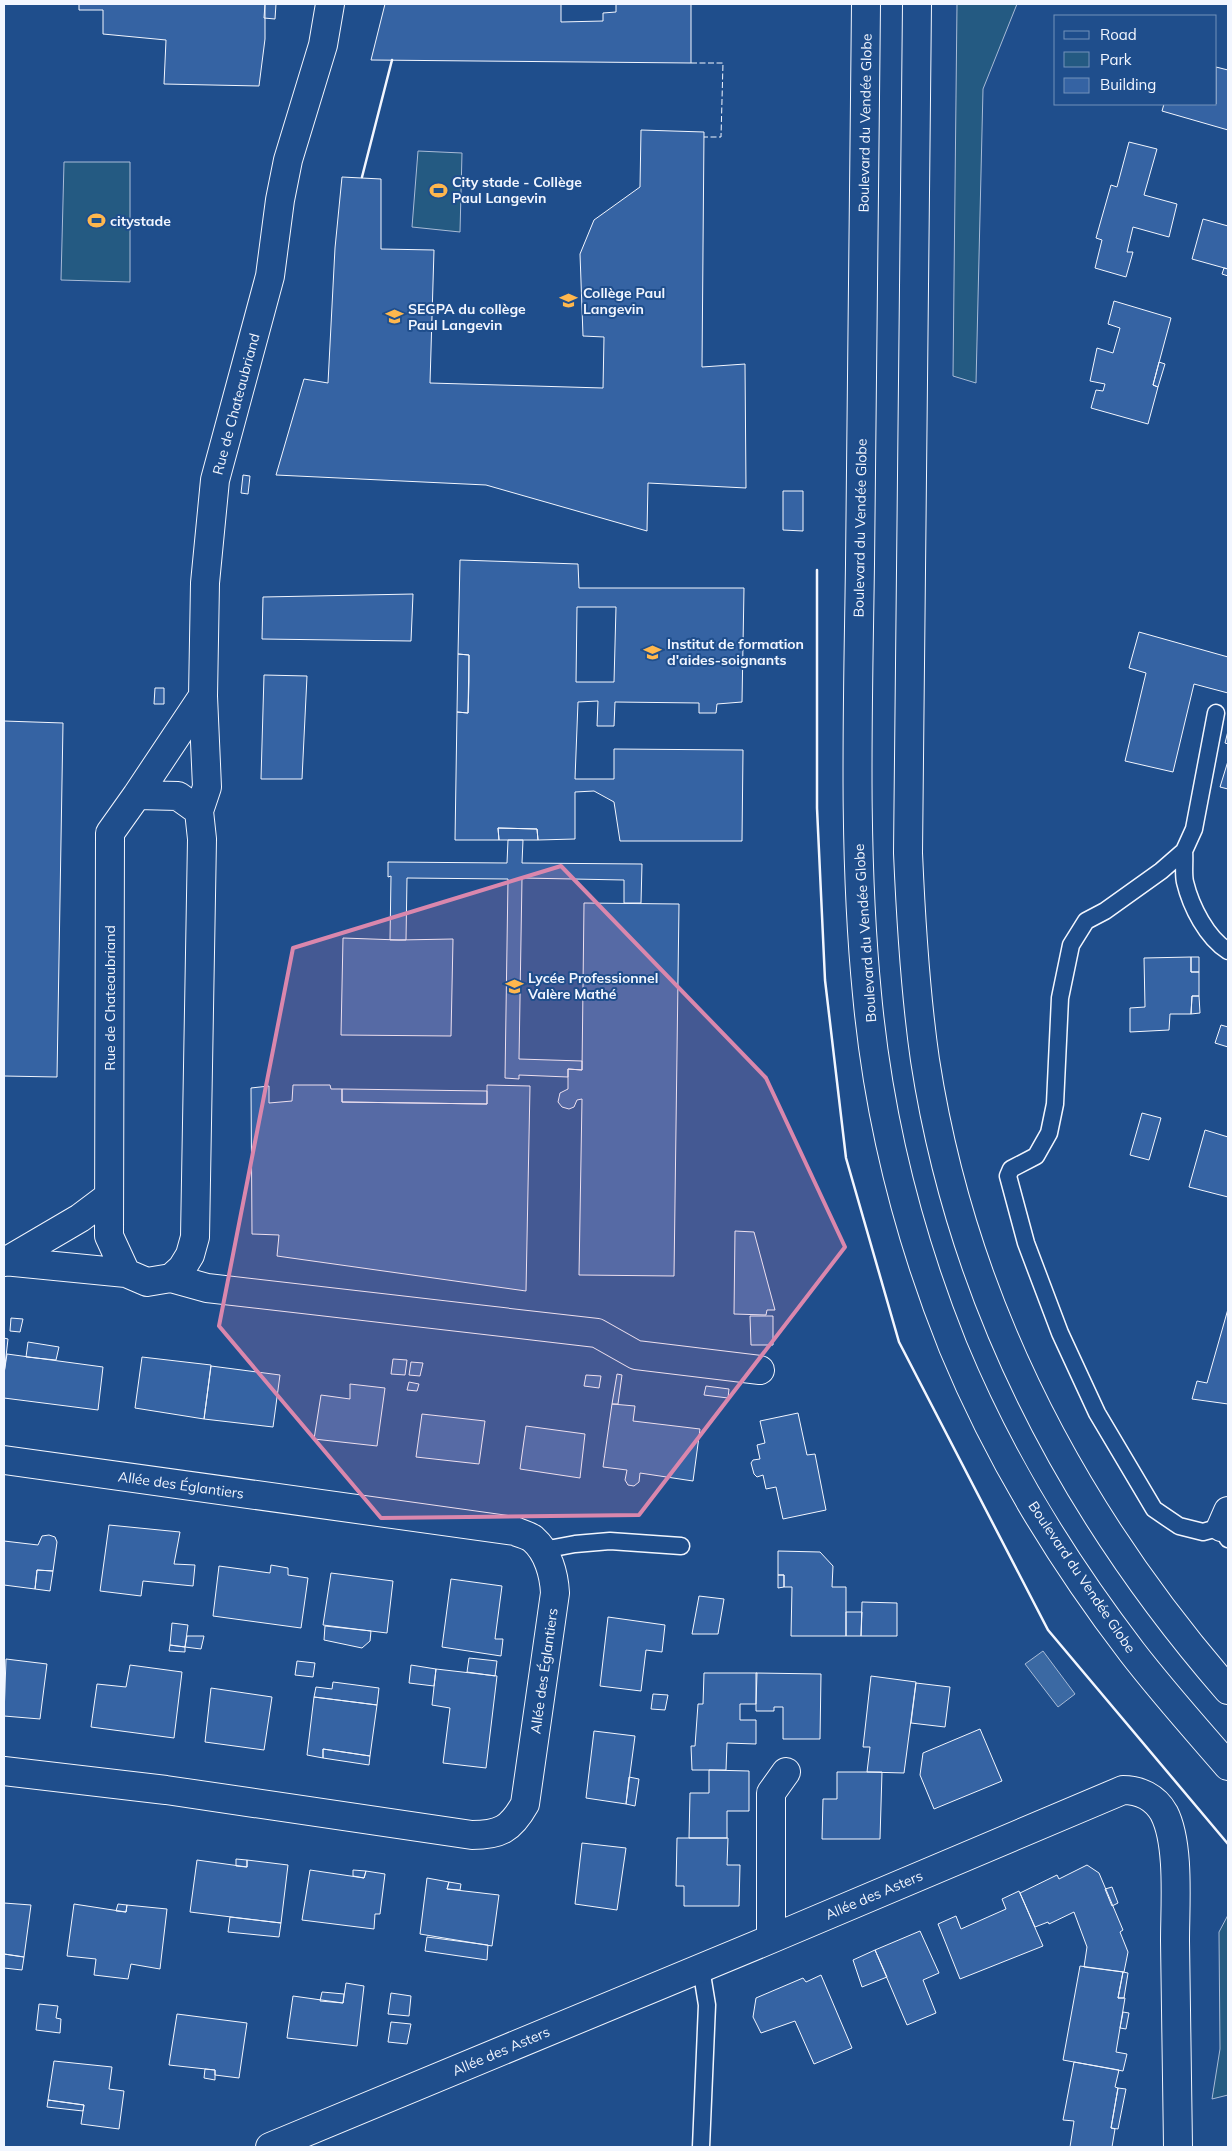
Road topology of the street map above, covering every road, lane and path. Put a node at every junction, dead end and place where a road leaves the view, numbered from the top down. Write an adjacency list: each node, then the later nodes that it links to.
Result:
1 (330, 4): 4 (street, Rue de Chateaubriand)
2 (866, 4): 20 (street, Boulevard du Vendée Globe)
3 (917, 4): 19 (street)
4 (203, 696): 6 (street, Rue de Chateaubriand); 7 (street, Rue de Chateaubriand)
5 (1216, 714): 8 (lane)
6 (137, 795): 7 (street); 10 (street, Rue de Chateaubriand)
7 (199, 811): 13 (street, Rue de Chateaubriand)
8 (1184, 851): 9 (lane); 16 (lane)
9 (1228, 952)
10 (108, 1197): 11 (street); 12 (street, Rue de Chateaubriand)
11 (4, 1262): 12 (street)
12 (126, 1273): 13 (street)
13 (171, 1278): 14 (street)
14 (760, 1370)
15 (4, 1460): 18 (street, Allée des Églantiers)
16 (1226, 1526)
17 (681, 1546): 18 (lane)
18 (543, 1550): 21 (street, Allée des Églantiers)
19 (1228, 1690)
20 (1228, 1766)
21 (4, 1771)
22 (786, 1772): 23 (street)
23 (771, 1939): 24 (street, Allée des Asters); 27 (street, Allée des Asters)
24 (701, 1968): 25 (street, Allée des Asters); 26 (lane)
25 (270, 2147)
26 (701, 2147)
27 (1178, 2147)

